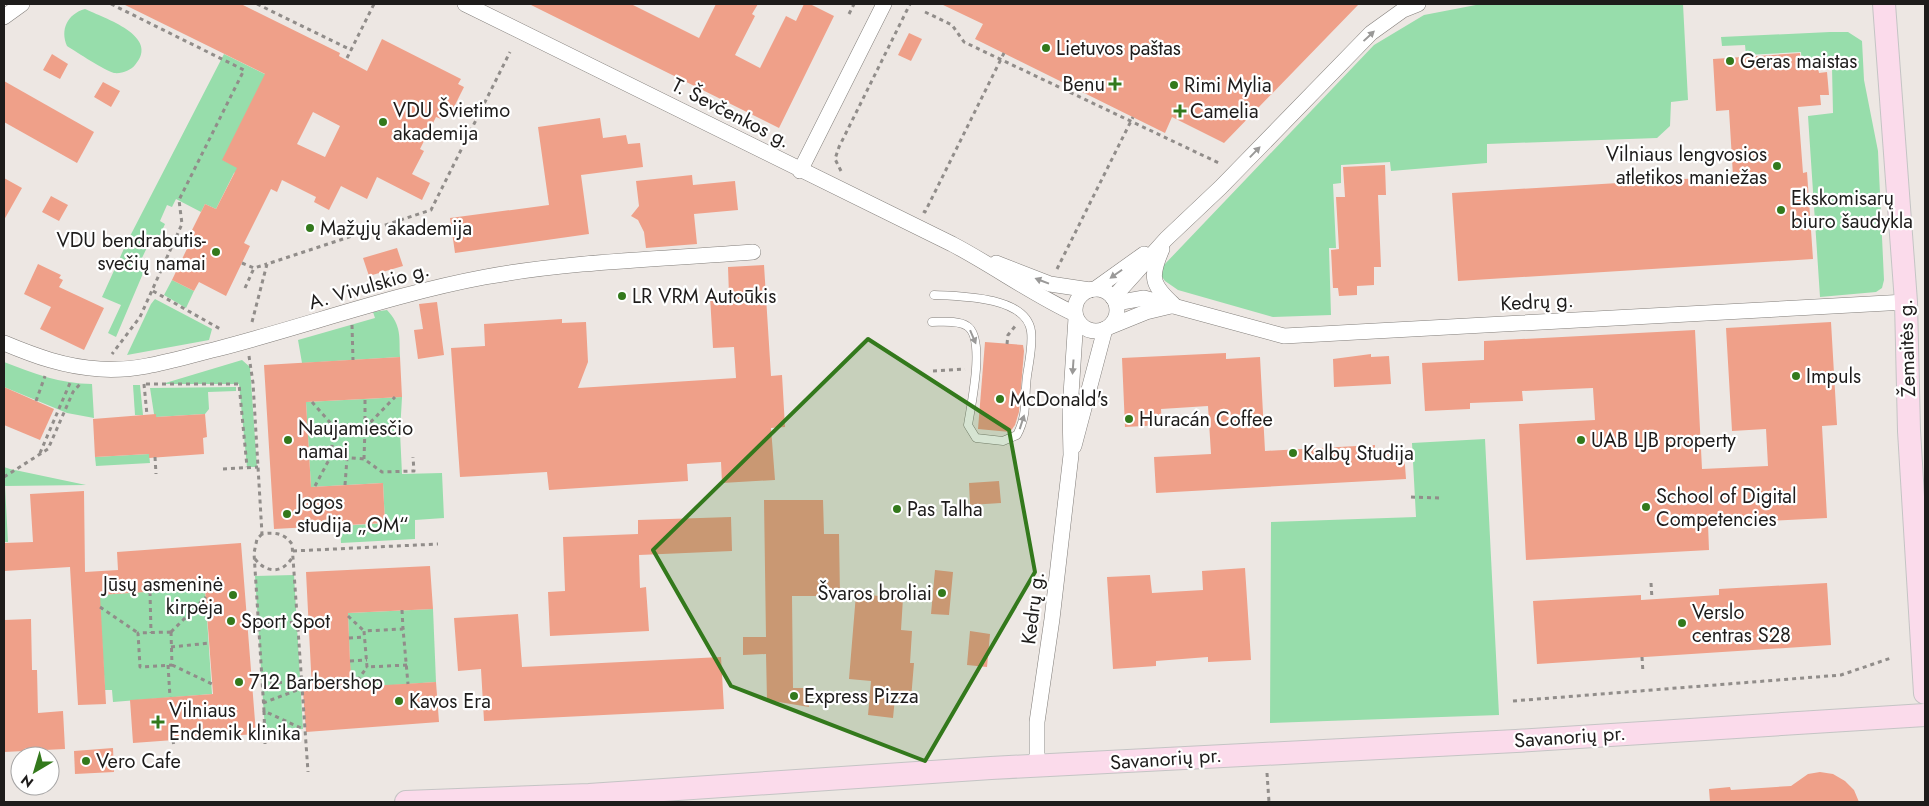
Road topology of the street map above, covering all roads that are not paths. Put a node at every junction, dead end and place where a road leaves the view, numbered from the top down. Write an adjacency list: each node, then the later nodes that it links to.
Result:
1 (22, 4): 6 (street)
2 (465, 4): 7 (street, T. Ševčenkos g.)
3 (884, 4): 7 (street)
4 (1418, 4): 8 (street, one-way to 4)
5 (1884, 4): 14 (main road, Žemaitės g.)
6 (4, 17)
7 (800, 170): 10 (street, T. Ševčenkos g.)
8 (1166, 239): 11 (street, one-way to 11); 13 (street); 15 (street)
9 (754, 252): 19 (street, A. Vivulskio g.)
10 (979, 258): 11 (street, T. Ševčenkos g., one-way to 10); 16 (street, T. Ševčenkos g.)
11 (1092, 289): 13 (street); 16 (street)
12 (934, 295): 17 (lane, one-way to 12)
13 (1114, 300): 15 (street, Kedrų g.); 18 (street)
14 (1906, 302): 15 (street, Kedrų g.); 21 (main road, Žemaitės g.)
15 (1174, 305): 18 (street, Kedrų g.)
16 (1075, 316): 18 (street); 20 (street, Kedrų g., one-way to 20)
17 (932, 322)
18 (1107, 328): 20 (street, Kedrų g.)
19 (4, 344)
20 (1071, 455): 23 (street, Kedrų g.)
21 (1925, 693)
22 (1925, 715): 23 (main road, Savanorių pr.)
23 (1038, 765): 24 (main road, Savanorių pr.)
24 (406, 802)

